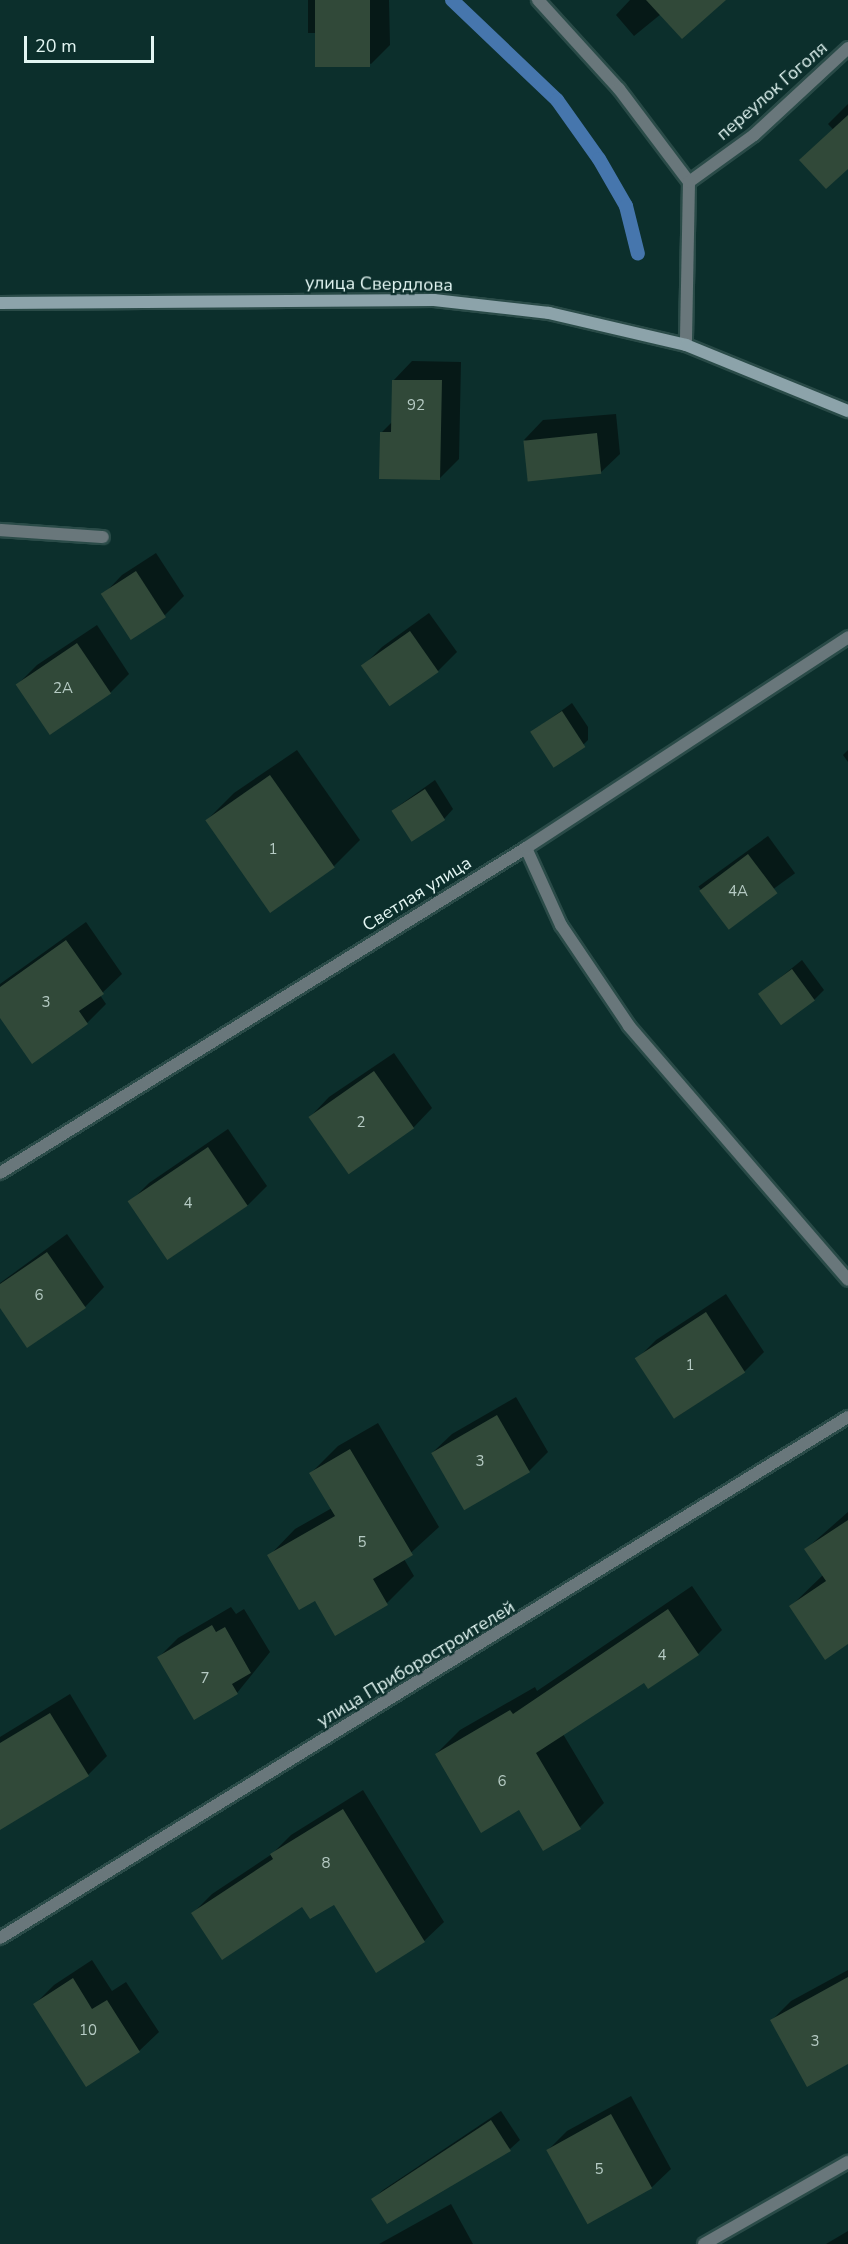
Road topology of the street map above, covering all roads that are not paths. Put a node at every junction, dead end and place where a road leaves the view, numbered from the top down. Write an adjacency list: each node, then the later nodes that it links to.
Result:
1 (538, 0): 3 (street)
2 (848, 48): 3 (street, переулок Гоголя)
3 (689, 182): 5 (street)
4 (0, 303): 5 (street, улица Свердлова)
5 (686, 345): 6 (street, улица Свердлова)
6 (848, 411)
7 (0, 530): 8 (street)
8 (103, 537)
9 (848, 636): 10 (street, Светлая улица)
10 (526, 848): 11 (street, Светлая улица); 12 (street)
11 (0, 1173)
12 (848, 1280)
13 (848, 1417): 14 (street, улица Приборостроителей)
14 (0, 1938)
15 (848, 2162): 16 (street)
16 (704, 2244)

